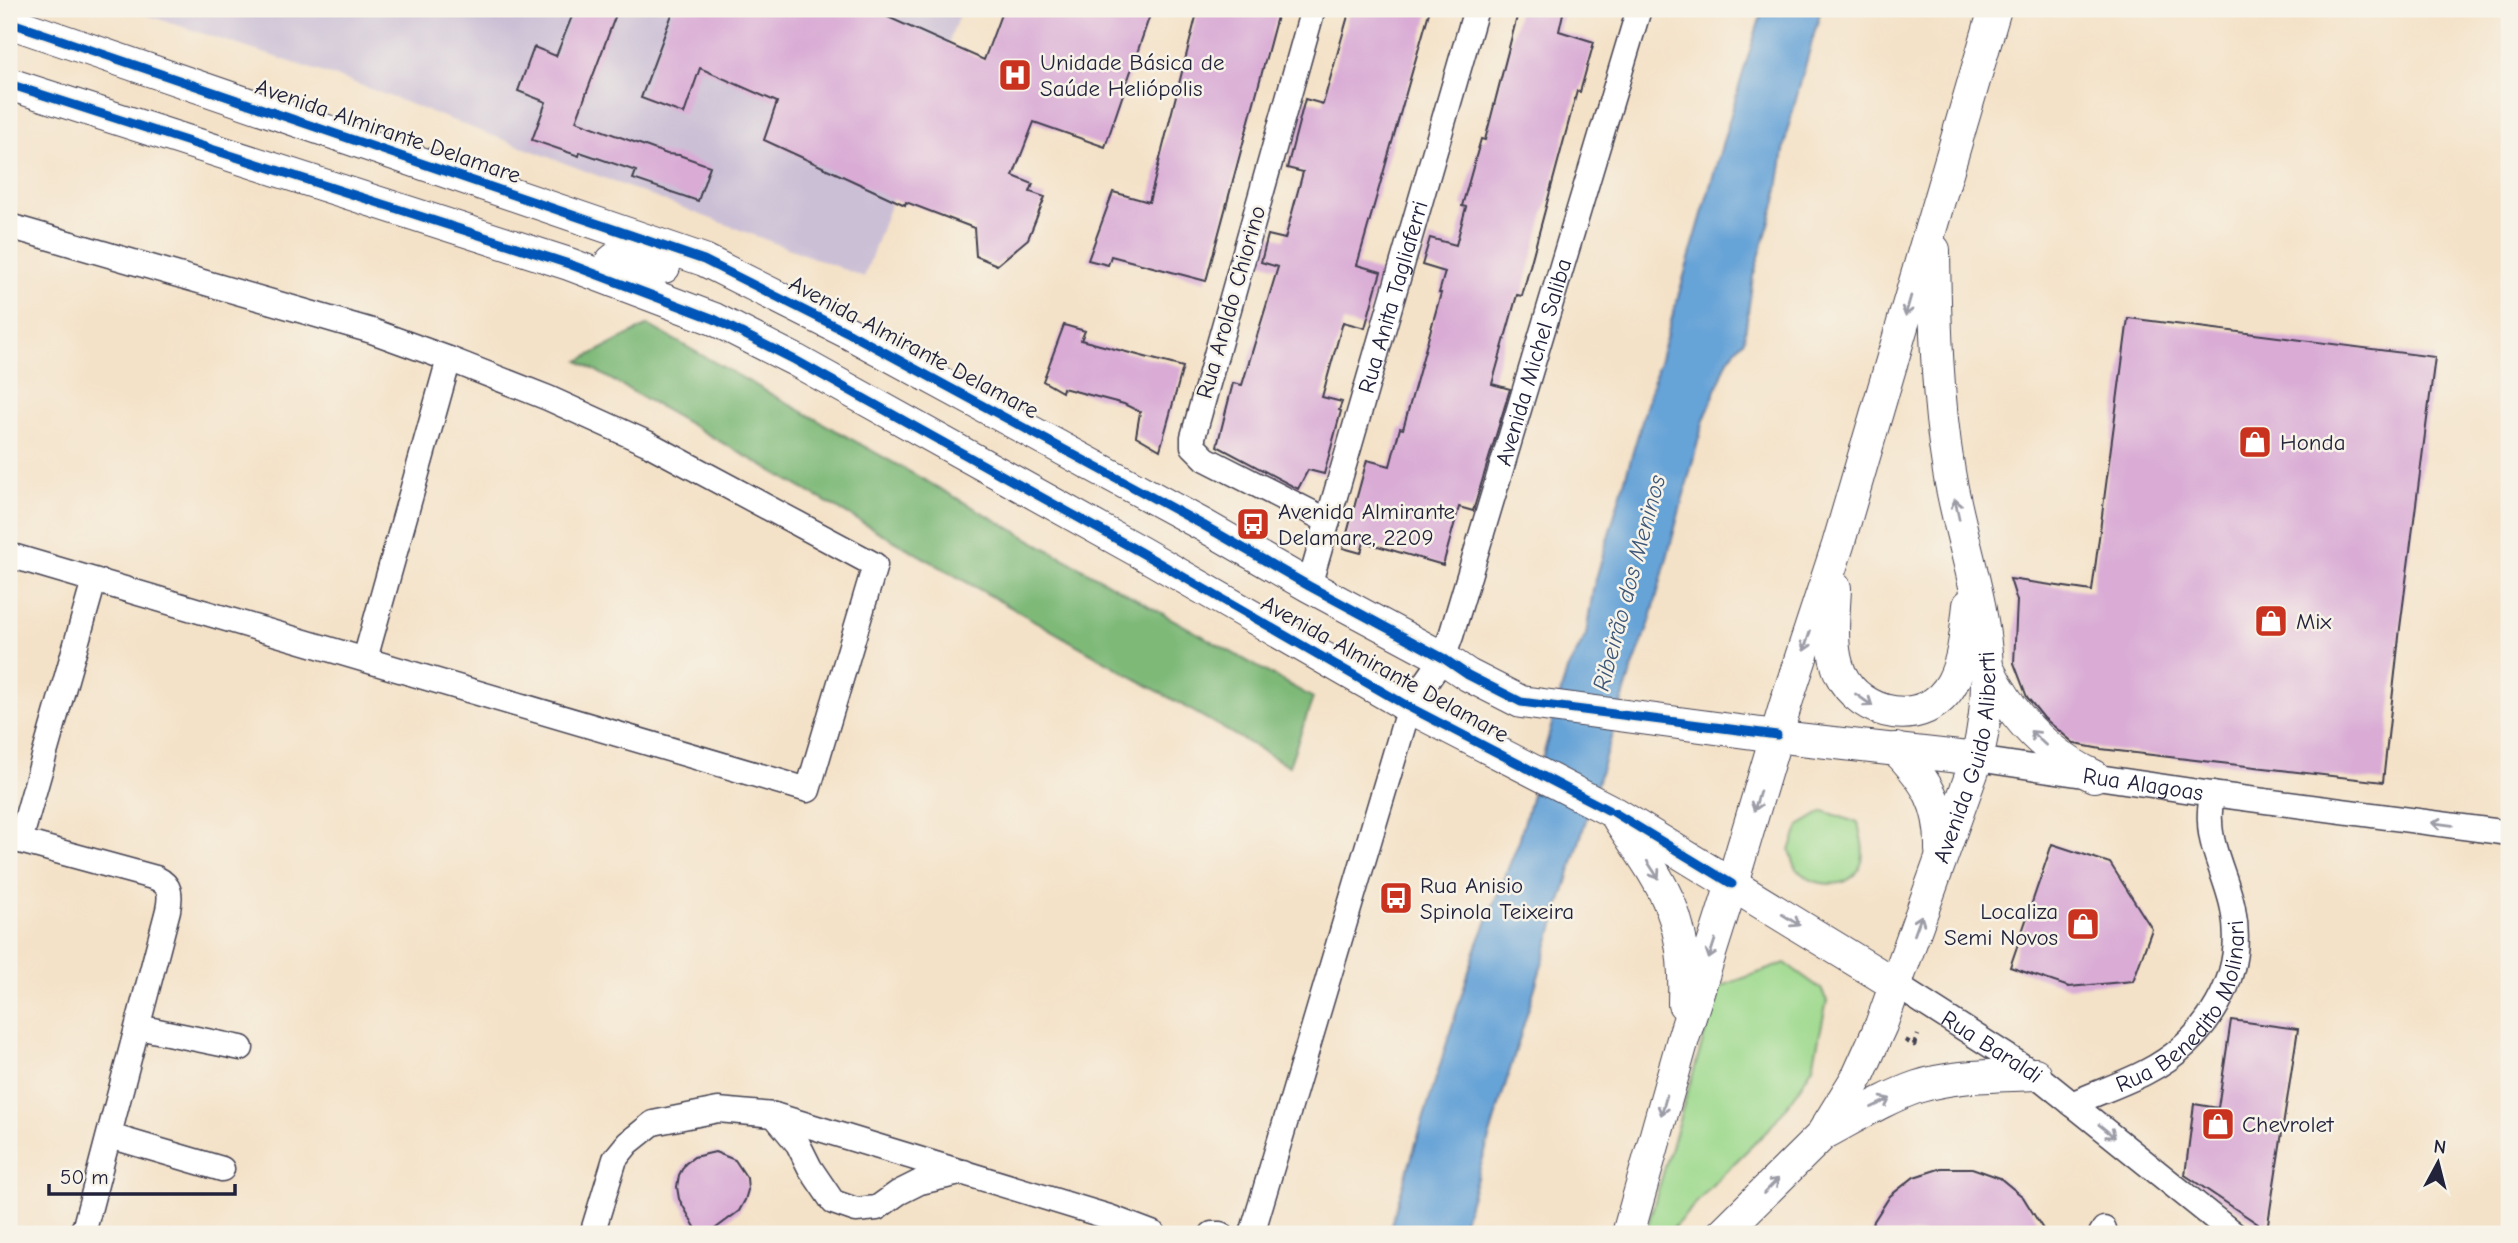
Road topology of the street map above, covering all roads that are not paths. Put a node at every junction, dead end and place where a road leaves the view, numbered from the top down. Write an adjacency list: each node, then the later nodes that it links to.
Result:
1 (1313, 9): 12 (street, Rua Aroldo Chiorino)
2 (1476, 9): 12 (street, Rua Anita Tagliaferri)
3 (1639, 9): 18 (street, Avenida Michel Saliba)
4 (1995, 9): 7 (main road, Avenida Guido Aliberti)
5 (9, 22): 10 (main road, Avenida Almirante Delamare)
6 (9, 84): 9 (main road, Avenida Almirante Delamare)
7 (1934, 217): 13 (main road, Avenida Guido Aliberti, one-way to 13); 15 (main road, Avenida Guido Aliberti, one-way to 7)
8 (9, 226): 11 (street)
9 (614, 281): 10 (main road); 21 (main road, Avenida Almirante Delamare)
10 (849, 332): 17 (main road, Avenida Almirante Delamare)
11 (449, 359): 19 (street); 19 (street)
12 (1328, 521): 17 (street, Rua Anita Tagliaferri)
13 (1838, 545): 15 (main road, one-way to 15); 22 (main road, Avenida Guido Aliberti, one-way to 22)
14 (9, 555): 16 (street)
15 (1973, 575): 20 (main road, Avenida Guido Aliberti)
16 (94, 581): 19 (street); 29 (street)
17 (1308, 586): 18 (main road, Avenida Almirante Delamare)
18 (1443, 658): 21 (street, Avenida Michel Saliba); 22 (main road, Avenida Almirante Delamare)
19 (365, 659)
20 (1987, 667): 24 (main road, Avenida Guido Aliberti); 25 (main road, one-way to 20)
21 (1409, 707): 27 (main road, Avenida Almirante Delamare); 48 (street, Avenida Michel Saliba)
22 (1777, 735): 23 (main road, Rua Alagoas); 31 (main road, Avenida Guido Aliberti, one-way to 31)
23 (1896, 749): 24 (main road, Rua Alagoas); 30 (main road)
24 (1977, 759): 25 (street, Rua Alagoas); 30 (main road, Avenida Guido Aliberti)
25 (2094, 776): 26 (street, Rua Alagoas)
26 (2212, 794): 28 (street, Rua Alagoas, one-way to 26); 37 (street, Rua Benedito Molinari)
27 (1611, 812): 31 (main road, Avenida Almirante Delamare); 34 (main road, one-way to 34)
28 (2509, 833)
29 (15, 840): 33 (street)
30 (1940, 865): 32 (main road, Avenida Guido Aliberti, one-way to 30)
31 (1732, 884): 32 (main road, Rua Baraldi, one-way to 32); 34 (main road, Avenida Guido Aliberti, one-way to 34)
32 (1896, 985): 36 (street, Rua Baraldi); 40 (main road, Avenida Guido Aliberti)
33 (138, 1027): 35 (street); 39 (street)
34 (1682, 1039): 49 (main road, Avenida Guido Aliberti, one-way to 49)
35 (241, 1048)
36 (2035, 1074): 37 (street, Rua Baraldi); 40 (main road, one-way to 36)
37 (2072, 1104): 51 (street, Rua Baraldi, one-way to 51)
38 (774, 1115): 42 (street); 42 (street); 44 (street)
39 (110, 1136): 41 (street); 43 (street)
40 (1821, 1136): 50 (main road, Avenida Guido Aliberti, one-way to 40)
41 (222, 1169)
42 (964, 1172): 45 (street)
43 (80, 1234)
44 (592, 1234)
45 (1154, 1234)
46 (1212, 1234): 47 (street)
47 (1220, 1234)
48 (1252, 1234)
49 (1628, 1234)
50 (1722, 1234)
51 (2234, 1234)

